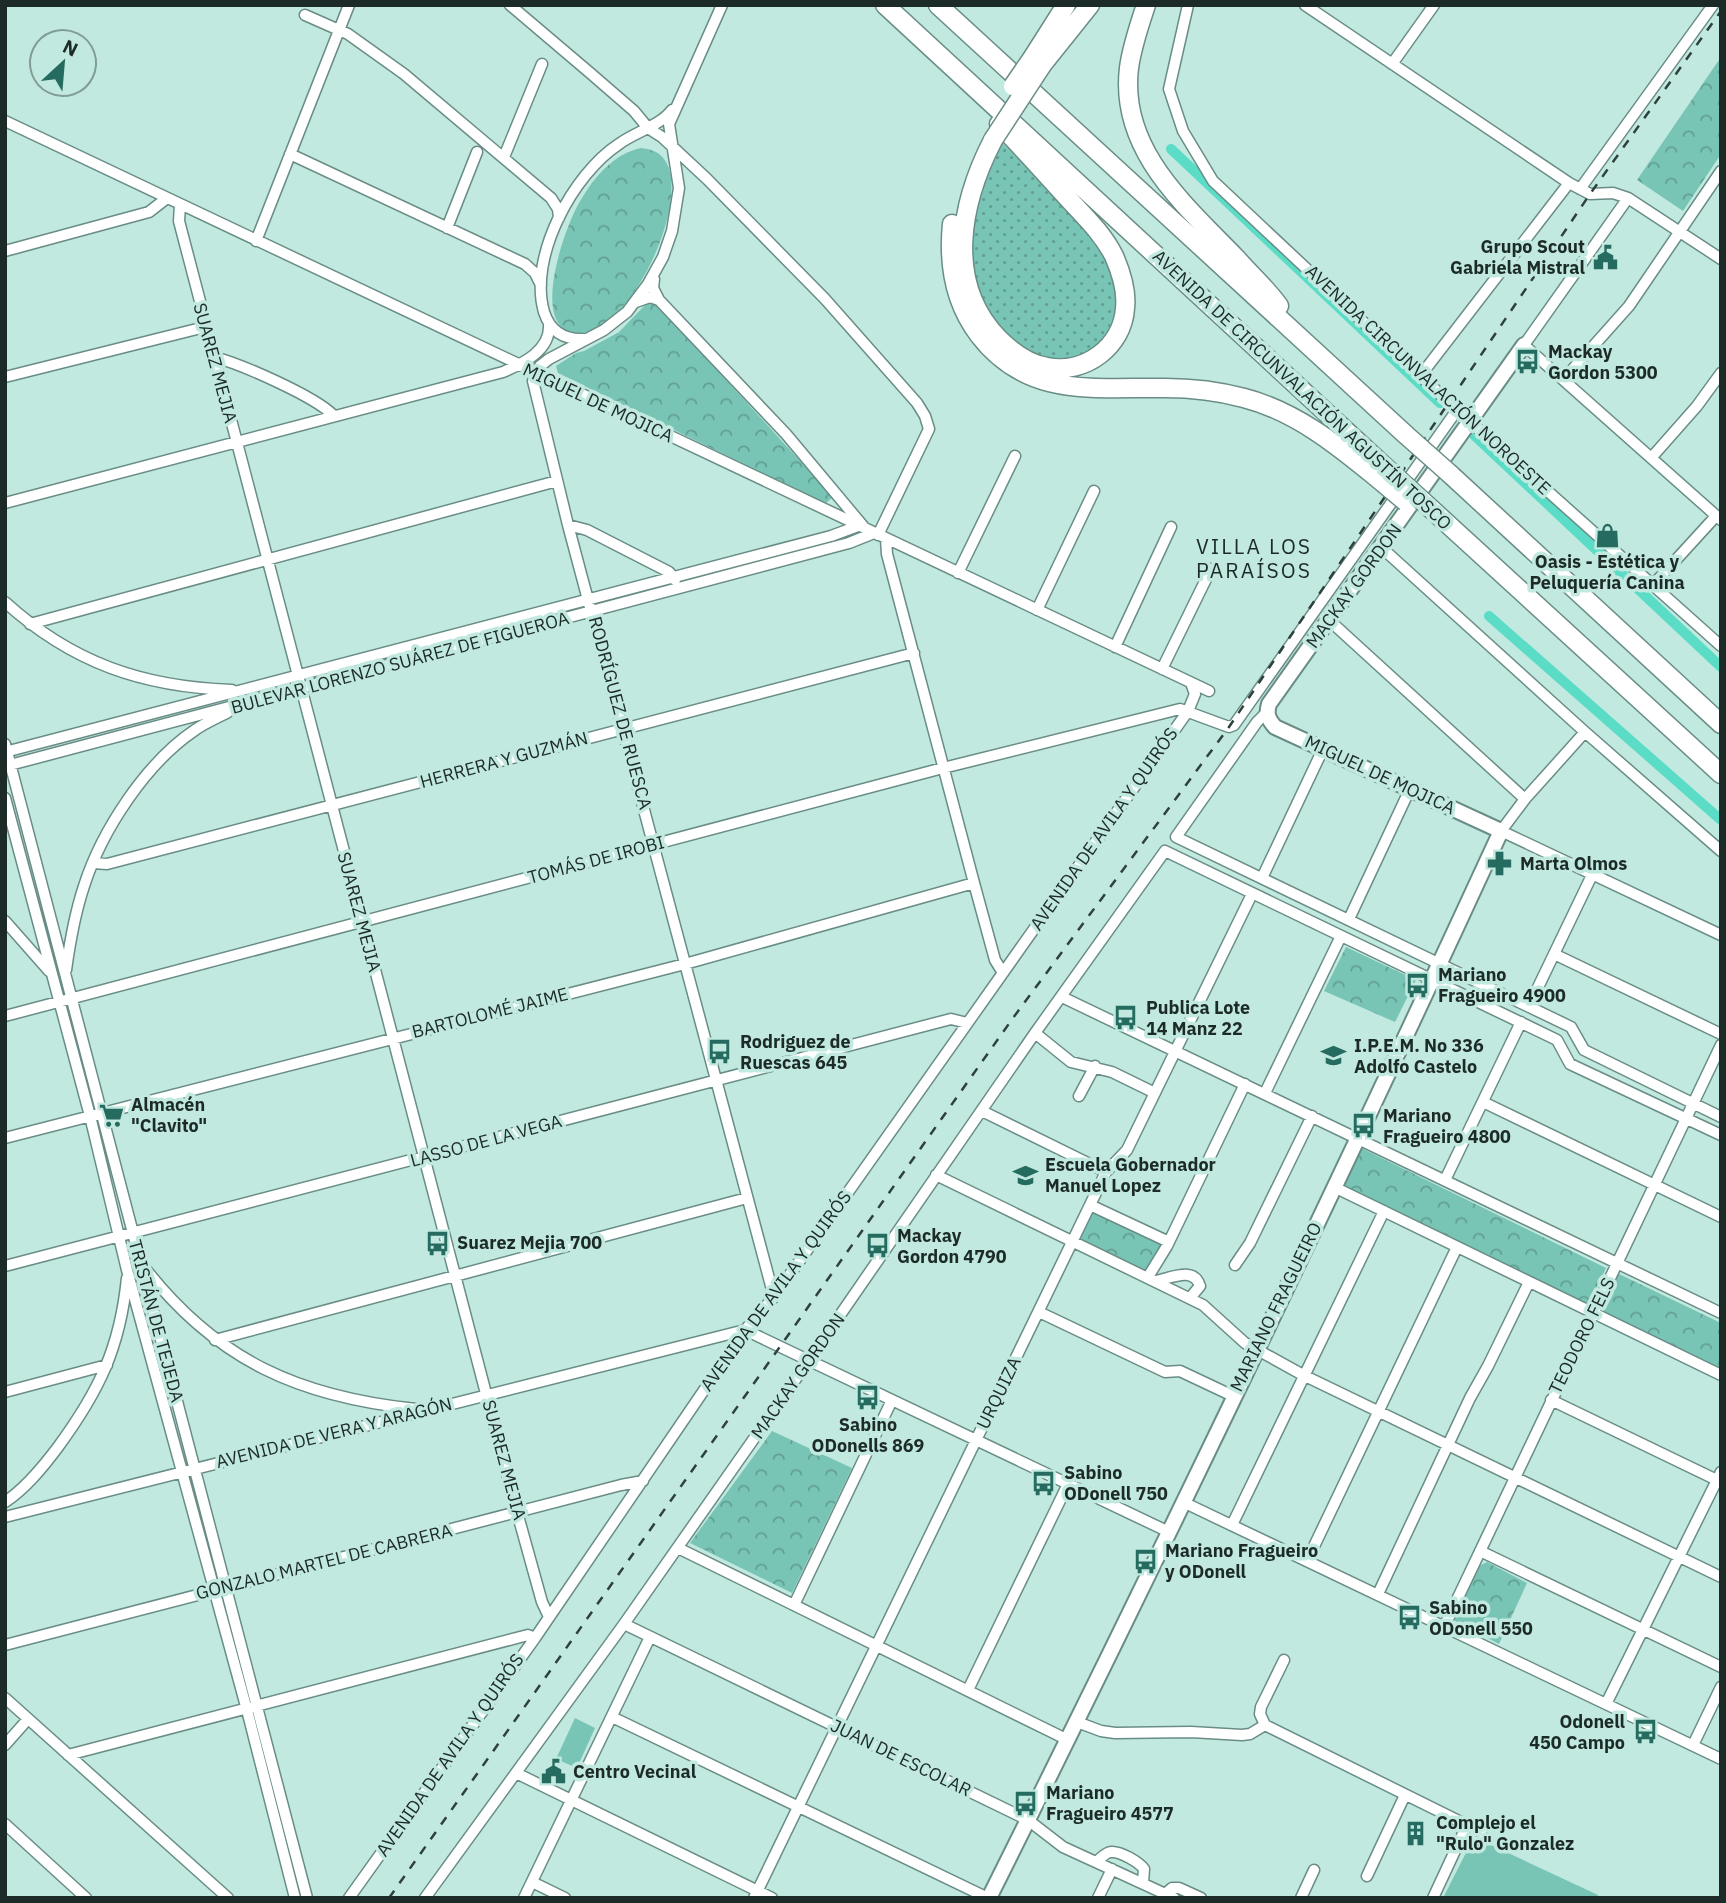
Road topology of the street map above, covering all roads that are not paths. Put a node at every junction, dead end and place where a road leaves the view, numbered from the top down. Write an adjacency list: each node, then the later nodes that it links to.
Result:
1 (349, 5): 14 (street)
2 (510, 5): 20 (street)
3 (722, 5): 19 (street)
4 (885, 5): 18 (highway, AVENIDA DE CIRCUNVALACIÓN AGUSTÍN TOSCO)
5 (939, 5): 54 (highway, AVENIDA DE CIRCUNVALACIÓN AGUSTÍN TOSCO)
6 (1066, 5): 15 (highway)
7 (1090, 5): 15 (highway)
8 (1146, 5): 54 (highway)
9 (1188, 5): 60 (street, AVENIDA CIRCUNVALACIÓN NOROESTE)
10 (1304, 5): 17 (street)
11 (1434, 5): 17 (street)
12 (1713, 5): 33 (street)
13 (305, 15): 14 (street)
14 (339, 29): 27 (street); 28 (street)
15 (1037, 61): 23 (highway, bridge)
16 (542, 64): 28 (street)
17 (1392, 64): 31 (street)
18 (962, 75): 23 (highway); 69 (highway, AVENIDA DE CIRCUNVALACIÓN AGUSTÍN TOSCO)
19 (675, 107): 22 (street); 25 (street)
20 (634, 111): 22 (street); 24 (street)
21 (5, 121): 35 (street, MIGUEL DE MOJICA)
22 (648, 128): 24 (street); 25 (street)
23 (989, 136): 69 (highway)
24 (630, 137): 34 (street)
25 (672, 149): 30 (street); 32 (street)
26 (477, 152): 40 (street)
27 (290, 154): 40 (street); 42 (street)
28 (504, 157): 36 (street)
29 (1721, 171): 41 (street)
30 (707, 179): 32 (street); 76 (street)
31 (1569, 183): 33 (street); 60 (street)
32 (679, 187): 47 (street)
33 (1580, 188): 37 (street)
34 (573, 193): 36 (street); 39 (street)
35 (167, 198): 38 (street, MIGUEL DE MOJICA); 43 (street)
36 (551, 198): 39 (street)
37 (1628, 198): 41 (street); 55 (street, MACKAY GORDON)
38 (180, 205): 42 (street, MIGUEL DE MOJICA); 52 (street, SUAREZ MEJIA)
39 (559, 218): 44 (street)
40 (447, 228): 46 (street)
41 (1680, 232): 45 (street); 62 (street)
42 (256, 241): 57 (street, MIGUEL DE MOJICA)
43 (5, 251)
44 (547, 251): 46 (street); 48 (street)
45 (1721, 259)
46 (525, 264): 48 (street)
47 (654, 274): 49 (street); 50 (street)
48 (542, 287): 51 (street)
49 (659, 300): 50 (street); 76 (street)
50 (636, 302): 53 (street)
51 (549, 324): 53 (street); 57 (street)
52 (205, 327): 56 (street, SUAREZ MEJIA); 61 (street)
53 (586, 339): 58 (street)
54 (1303, 341): 103 (highway, AVENIDA DE CIRCUNVALACIÓN AGUSTÍN TOSCO, bridge)
55 (1524, 345): 62 (street); 65 (main road, MACKAY GORDON)
56 (214, 357): 64 (street); 66 (street, SUAREZ MEJIA)
57 (517, 365): 58 (street, MIGUEL DE MOJICA); 64 (street)
58 (535, 373): 70 (street, RODRÍGUEZ DE RUESCA); 76 (street, MIGUEL DE MOJICA)
59 (1721, 373): 68 (street)
60 (1421, 375): 63 (street, AVENIDA CIRCUNVALACIÓN NOROESTE)
61 (5, 377)
62 (1564, 379): 68 (street)
63 (1457, 410): 65 (street, AVENIDA CIRCUNVALACIÓN NOROESTE); 101 (street)
64 (333, 415): 66 (street)
65 (1470, 421): 77 (main road, MACKAY GORDON); 82 (street, AVENIDA CIRCUNVALACIÓN NOROESTE)
66 (235, 441): 72 (street); 78 (street, SUAREZ MEJIA)
67 (1015, 456): 80 (street)
68 (1652, 457): 73 (street)
69 (1380, 472): 110 (highway, AVENIDA DE CIRCUNVALACIÓN AGUSTÍN TOSCO, bridge)
70 (557, 481): 74 (street, RODRÍGUEZ DE RUESCA); 78 (street)
71 (1094, 491): 86 (street)
72 (5, 503)
73 (1718, 518): 82 (street)
74 (568, 525): 81 (street); 84 (street, RODRÍGUEZ DE RUESCA)
75 (1171, 527): 91 (street)
76 (872, 532): 80 (street, MIGUEL DE MOJICA); 81 (street, BULEVAR LORENZO SUÁREZ DE FIGUEROA); 83 (street, BULEVAR LORENZO SUÁREZ DE FIGUEROA); 92 (street)
77 (1382, 548): 88 (main road, MACKAY GORDON); 105 (street)
78 (267, 560): 89 (street); 94 (street, SUAREZ MEJIA)
79 (1211, 569): 93 (street)
80 (958, 573): 86 (street, MIGUEL DE MOJICA)
81 (674, 576): 83 (street); 84 (street, BULEVAR LORENZO SUÁREZ DE FIGUEROA)
82 (1653, 585): 90 (street, AVENIDA CIRCUNVALACIÓN NOROESTE)
83 (678, 589): 87 (street, BULEVAR LORENZO SUÁREZ DE FIGUEROA)
84 (589, 600): 87 (street, RODRÍGUEZ DE RUESCA); 94 (street, BULEVAR LORENZO SUÁREZ DE FIGUEROA)
85 (5, 602): 89 (street)
86 (1037, 610): 91 (street, MIGUEL DE MOJICA)
87 (593, 612): 96 (street, BULEVAR LORENZO SUÁREZ DE FIGUEROA); 104 (street, RODRÍGUEZ DE RUESCA)
88 (1329, 620): 102 (main road, MACKAY GORDON); 113 (street)
89 (30, 624): 97 (street)
90 (1721, 646)
91 (1115, 647): 93 (street, MIGUEL DE MOJICA)
92 (914, 653): 104 (street, HERRERA Y GUZMÁN); 109 (street)
93 (1163, 669): 95 (street, MIGUEL DE MOJICA)
94 (299, 676): 96 (street, SUAREZ MEJIA); 97 (street, BULEVAR LORENZO SUÁREZ DE FIGUEROA)
95 (1191, 683): 98 (street, MIGUEL DE MOJICA); 100 (street, AVENIDA DE AVILA Y QUIRÓS)
96 (303, 688): 99 (street, BULEVAR LORENZO SUÁREZ DE FIGUEROA); 114 (street, SUAREZ MEJIA)
97 (243, 690): 106 (street, BULEVAR LORENZO SUÁREZ DE FIGUEROA)
98 (1209, 691)
99 (244, 704): 108 (street, BULEVAR LORENZO SUÁREZ DE FIGUEROA); 118 (street)
100 (1188, 711): 101 (street); 109 (street, TOMÁS DE IROBI); 131 (street, AVENIDA DE AVILA Y QUIRÓS)
101 (1243, 712): 102 (street)
102 (1262, 716): 107 (main road, MIGUEL DE MOJICA); 120 (street, MACKAY GORDON)
103 (1721, 723)
104 (624, 728): 114 (street, HERRERA Y GUZMÁN); 116 (street, RODRÍGUEZ DE RUESCA)
105 (1585, 732): 113 (street, MARIANO FRAGUEIRO); 117 (street)
106 (6, 749): 108 (street, TRISTÁN DE TEJEDA)
107 (1323, 749): 111 (main road, MIGUEL DE MOJICA); 120 (street)
108 (8, 766): 133 (street, TRISTÁN DE TEJEDA)
109 (943, 768): 116 (street, TOMÁS DE IROBI); 121 (street)
110 (1721, 774)
111 (1410, 789): 115 (main road, MIGUEL DE MOJICA); 123 (street)
112 (5, 798): 132 (street, TRISTÁN DE TEJEDA)
113 (1525, 799): 115 (street, MARIANO FRAGUEIRO)
114 (332, 806): 118 (street, HERRERA Y GUZMÁN); 125 (street, SUAREZ MEJIA)
115 (1502, 831): 119 (street); 129 (main road, MARIANO FRAGUEIRO)
116 (655, 845): 125 (street, TOMÁS DE IROBI); 130 (street, RODRÍGUEZ DE RUESCA)
117 (1721, 851)
118 (93, 863): 133 (street)
119 (1593, 873): 126 (street); 128 (street)
120 (1262, 878): 123 (street)
121 (974, 883): 130 (street, BARTOLOMÉ JAIME); 131 (street)
122 (1252, 894): 127 (street); 135 (street, MACKAY GORDON); 146 (street, URQUIZA)
123 (1349, 919): 129 (street)
124 (5, 921): 132 (street)
125 (362, 923): 136 (street, TOMÁS DE IROBI); 144 (street, SUAREZ MEJIA)
126 (1721, 935)
127 (1341, 936): 134 (street); 151 (street)
128 (1554, 954): 138 (street); 143 (street)
129 (1440, 963): 134 (main road, MARIANO FRAGUEIRO); 138 (street)
130 (685, 964): 144 (street, BARTOLOMÉ JAIME); 148 (street, RODRÍGUEZ DE RUESCA)
131 (1003, 972): 140 (street, AVENIDA DE AVILA Y QUIRÓS)
132 (51, 974): 137 (street, TRISTÁN DE TEJEDA)
133 (65, 974): 136 (street, TRISTÁN DE TEJEDA)
134 (1433, 980): 141 (street); 163 (main road, MARIANO FRAGUEIRO)
135 (1062, 997): 142 (street, MACKAY GORDON); 146 (street)
136 (72, 999): 137 (street, TOMÁS DE IROBI); 156 (street, TRISTÁN DE TEJEDA)
137 (60, 1002): 139 (street, TOMÁS DE IROBI); 157 (street, TRISTÁN DE TEJEDA)
138 (1529, 1006): 154 (street)
139 (5, 1016)
140 (967, 1023): 148 (street, LASSO DE LA VEGA); 187 (street, AVENIDA DE AVILA Y QUIRÓS)
141 (1521, 1023): 153 (street); 160 (street)
142 (1035, 1033): 147 (street); 155 (street, MACKAY GORDON)
143 (1721, 1034)
144 (393, 1038): 156 (street, BARTOLOMÉ JAIME); 164 (street, SUAREZ MEJIA)
145 (1721, 1045): 154 (street, TEODORO FELS)
146 (1175, 1051): 149 (street); 150 (street, URQUIZA)
147 (1095, 1066): 150 (street); 152 (street)
148 (716, 1081): 164 (street, LASSO DE LA VEGA); 170 (street, RODRÍGUEZ DE RUESCA)
149 (1245, 1084): 151 (street); 177 (street)
150 (1155, 1093): 165 (street, URQUIZA)
151 (1265, 1093): 158 (street)
152 (1080, 1096)
153 (1483, 1102): 167 (street); 168 (street)
154 (1694, 1103): 159 (street); 160 (street, TEODORO FELS)
155 (982, 1111): 165 (street); 166 (street, MACKAY GORDON)
156 (102, 1113): 157 (street, BARTOLOMÉ JAIME); 174 (street, TRISTÁN DE TEJEDA)
157 (90, 1116): 162 (street, BARTOLOMÉ JAIME); 175 (street, TRISTÁN DE TEJEDA)
158 (1312, 1116): 163 (street); 181 (street)
159 (1721, 1117)
160 (1686, 1118): 161 (street); 168 (street, TEODORO FELS)
161 (1721, 1135)
162 (5, 1138)
163 (1357, 1138): 167 (street); 169 (main road, MARIANO FRAGUEIRO)
164 (424, 1157): 174 (street, LASSO DE LA VEGA); 184 (street, SUAREZ MEJIA)
165 (1106, 1172): 171 (street, URQUIZA)
166 (936, 1175): 176 (street); 195 (street, MACKAY GORDON)
167 (1445, 1180): 179 (street)
168 (1654, 1185): 173 (street); 179 (street, TEODORO FELS)
169 (1334, 1187): 172 (street); 194 (main road, MARIANO FRAGUEIRO)
170 (747, 1198): 184 (street); 187 (street, RODRÍGUEZ DE RUESCA)
171 (1090, 1205): 176 (street, URQUIZA); 177 (street)
172 (1384, 1211): 178 (street); 197 (street)
173 (1721, 1217)
174 (133, 1233): 175 (street, LASSO DE LA VEGA); 180 (street, TRISTÁN DE TEJEDA)
175 (120, 1236): 182 (street, LASSO DE LA VEGA); 183 (street, TRISTÁN DE TEJEDA)
176 (1072, 1241): 185 (street); 189 (street, URQUIZA)
177 (1168, 1242): 185 (street)
178 (1457, 1247): 186 (street); 205 (street)
179 (1618, 1263): 190 (street, TEODORO FELS); 191 (street)
180 (142, 1264): 193 (street); 208 (street, TRISTÁN DE TEJEDA)
181 (1235, 1265)
182 (5, 1266)
183 (127, 1270): 196 (street); 209 (street, TRISTÁN DE TEJEDA)
184 (457, 1275): 193 (street); 200 (street, SUAREZ MEJIA)
185 (1152, 1279): 188 (street); 188 (street)
186 (1529, 1282): 190 (street); 207 (street)
187 (774, 1297): 192 (street, AVENIDA DE AVILA Y QUIRÓS)
188 (1190, 1298): 194 (street)
189 (1038, 1312): 201 (street); 206 (street, URQUIZA)
190 (1595, 1313): 198 (street); 203 (street, TEODORO FELS)
191 (1721, 1313)
192 (745, 1329): 195 (street); 200 (street, AVENIDA DE VERA Y ARAGÓN); 212 (street, AVENIDA DE AVILA Y QUIRÓS)
193 (215, 1340): 204 (street)
194 (1255, 1350): 197 (street); 201 (main road, MARIANO FRAGUEIRO)
195 (809, 1360): 202 (street); 220 (street, MACKAY GORDON)
196 (107, 1364): 199 (street); 214 (street)
197 (1303, 1375): 205 (street); 218 (street)
198 (1721, 1375)
199 (5, 1392)
200 (487, 1395): 204 (street, AVENIDA DE VERA Y ARAGÓN); 216 (street, SUAREZ MEJIA)
201 (1233, 1396): 215 (main road, MARIANO FRAGUEIRO)
202 (892, 1400): 206 (street); 228 (street)
203 (1551, 1400): 210 (street, TEODORO FELS); 211 (street)
204 (424, 1410): 208 (street, AVENIDA DE VERA Y ARAGÓN)
205 (1378, 1412): 207 (street); 223 (street)
206 (976, 1440): 213 (street); 236 (street, URQUIZA)
207 (1448, 1445): 210 (street); 227 (street)
208 (195, 1469): 209 (street, AVENIDA DE VERA Y ARAGÓN); 225 (street, TRISTÁN DE TEJEDA)
209 (183, 1471): 217 (street, AVENIDA DE VERA Y ARAGÓN); 226 (street, TRISTÁN DE TEJEDA)
210 (1515, 1477): 221 (street, TEODORO FELS); 222 (street)
211 (1719, 1478): 222 (street)
212 (643, 1481): 216 (street, GONZALO MARTEL DE CABRERA); 229 (street, AVENIDA DE AVILA Y QUIRÓS)
213 (1068, 1484): 219 (street); 240 (street)
214 (5, 1502)
215 (1183, 1502): 218 (street); 219 (main road, MARIANO FRAGUEIRO)
216 (517, 1512): 225 (street, GONZALO MARTEL DE CABRERA); 229 (street, SUAREZ MEJIA)
217 (5, 1517)
218 (1232, 1525): 223 (street)
219 (1169, 1532): 247 (main road, MARIANO FRAGUEIRO)
220 (678, 1548): 228 (street); 230 (street, MACKAY GORDON)
221 (1479, 1551): 231 (street, TEODORO FELS); 232 (street)
222 (1677, 1556): 224 (street); 232 (street)
223 (1307, 1561): 227 (street)
224 (1721, 1577)
225 (226, 1587): 226 (street, GONZALO MARTEL DE CABRERA); 243 (street, TRISTÁN DE TEJEDA)
226 (214, 1589): 235 (street, GONZALO MARTEL DE CABRERA); 244 (street, TRISTÁN DE TEJEDA)
227 (1378, 1594): 231 (street)
228 (794, 1605): 236 (street)
229 (549, 1617): 234 (street, AVENIDA DE AVILA Y QUIRÓS)
230 (624, 1624): 233 (street, JUAN DE ESCOLAR); 255 (street, MACKAY GORDON)
231 (1444, 1627): 242 (street)
232 (1642, 1629): 238 (street); 242 (street)
233 (650, 1637): 245 (street); 249 (street, JUAN DE ESCOLAR)
234 (535, 1638): 243 (street); 275 (street, AVENIDA DE AVILA Y QUIRÓS)
235 (5, 1646)
236 (876, 1646): 240 (street); 249 (street, URQUIZA)
237 (1284, 1660): 248 (street)
238 (1721, 1667)
239 (1721, 1687): 252 (street)
240 (968, 1690): 250 (street)
241 (5, 1698): 246 (street)
242 (1606, 1704): 252 (street)
243 (258, 1706): 244 (street); 274 (street, TRISTÁN DE TEJEDA)
244 (247, 1710): 253 (street); 273 (street, TRISTÁN DE TEJEDA)
245 (612, 1717): 257 (street); 258 (street)
246 (28, 1719): 251 (street); 253 (street)
247 (1077, 1722): 248 (street); 250 (main road, MARIANO FRAGUEIRO)
248 (1265, 1725): 256 (street)
249 (837, 1727): 258 (street, URQUIZA); 259 (street, JUAN DE ESCOLAR)
250 (1068, 1740): 259 (main road, MARIANO FRAGUEIRO)
251 (5, 1745)
252 (1693, 1745): 254 (street)
253 (68, 1755): 272 (street)
254 (1721, 1759)
255 (516, 1773): 257 (street); 276 (street, MACKAY GORDON)
256 (1405, 1795): 261 (street); 266 (street)
257 (571, 1800): 267 (street); 269 (street)
258 (798, 1807): 269 (street, URQUIZA); 280 (street)
259 (1028, 1820): 263 (street, JUAN DE ESCOLAR); 280 (main road, MARIANO FRAGUEIRO)
260 (5, 1824): 271 (street)
261 (1467, 1825): 262 (street); 284 (street)
262 (1481, 1832)
263 (1096, 1863): 264 (street, JUAN DE ESCOLAR); 268 (street)
264 (1112, 1869): 268 (street, JUAN DE ESCOLAR); 281 (street)
265 (1314, 1870): 283 (street)
266 (1367, 1876)
267 (532, 1882): 277 (street); 278 (street)
268 (1143, 1883): 270 (street, JUAN DE ESCOLAR)
269 (756, 1894): 279 (street)
270 (1170, 1896): 282 (street)
271 (86, 1898)
272 (228, 1898)
273 (295, 1898)
274 (307, 1898)
275 (349, 1898)
276 (425, 1898)
277 (524, 1898)
278 (565, 1898)
279 (772, 1898)
280 (989, 1898)
281 (1098, 1898)
282 (1201, 1898)
283 (1301, 1898)
284 (1433, 1898)

